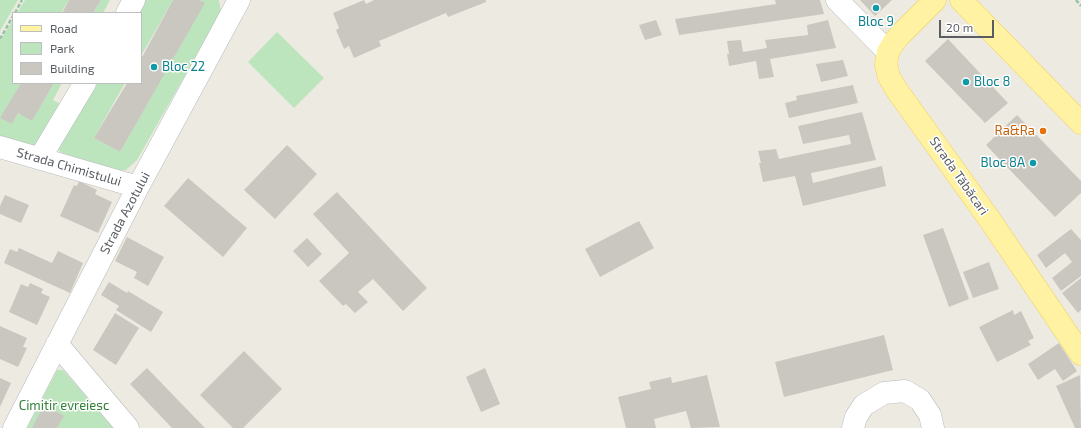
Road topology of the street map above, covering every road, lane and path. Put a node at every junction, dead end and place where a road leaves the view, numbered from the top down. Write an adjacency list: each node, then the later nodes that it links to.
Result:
1 (22, 0): 9 (path)
2 (134, 0): 10 (street)
3 (239, 0): 18 (street, Strada Azotului)
4 (837, 0): 13 (street)
5 (935, 0): 13 (main road)
6 (961, 0): 15 (main road)
7 (1076, 0): 8 (path)
8 (1081, 6)
9 (16, 12)
10 (128, 12)
11 (12, 18): 12 (path)
12 (0, 39)
13 (888, 52): 20 (main road, Strada Tăbăcari)
14 (84, 84): 17 (street)
15 (1081, 123)
16 (0, 147): 17 (street, Strada Chimistului)
17 (40, 158): 18 (street, Strada Chimistului)
18 (138, 187): 19 (street, Strada Azotului)
19 (57, 344): 21 (street, Strada Azotului); 22 (street)
20 (1081, 354)
21 (14, 428)
22 (128, 428)
23 (852, 428): 24 (street)
24 (932, 428)

